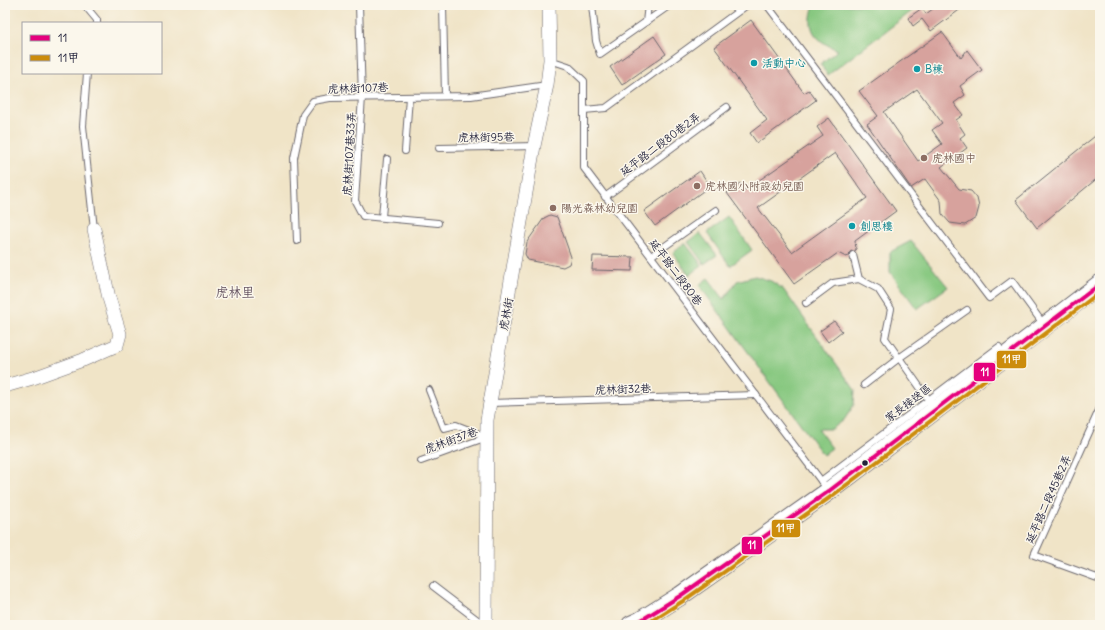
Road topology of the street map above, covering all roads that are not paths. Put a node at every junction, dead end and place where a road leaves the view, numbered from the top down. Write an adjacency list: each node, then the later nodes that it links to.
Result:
1 (87, 5): 10 (lane)
2 (359, 5): 17 (lane)
3 (443, 5): 15 (lane)
4 (549, 5): 12 (street, 虎林街)
5 (592, 5): 11 (lane)
6 (648, 5): 11 (lane)
7 (670, 5): 11 (lane)
8 (747, 5): 19 (lane)
9 (767, 5): 36 (lane)
10 (97, 22)
11 (646, 22)
12 (550, 60): 14 (street, 虎林街); 19 (lane, 延平路二段80巷)
13 (87, 74): 28 (lane)
14 (547, 85): 15 (lane, 虎林街107巷); 20 (street, 虎林街)
15 (445, 96): 16 (lane, 虎林街107巷)
16 (409, 97): 17 (lane, 虎林街107巷); 22 (lane)
17 (362, 98): 26 (lane, 虎林街107巷33弄); 29 (lane, 虎林街107巷)
18 (727, 107): 24 (lane, 延平路二段80巷2弄)
19 (584, 110): 24 (lane, 延平路二段80巷)
20 (534, 146): 21 (lane, 虎林街95巷); 42 (street, 虎林街)
21 (439, 148)
22 (405, 151)
23 (387, 159): 26 (lane)
24 (606, 197): 31 (lane, 延平路二段80巷)
25 (716, 210): 31 (lane)
26 (382, 217): 27 (lane, 虎林街107巷33弄)
27 (438, 223)
28 (94, 229): 39 (street)
29 (297, 241)
30 (853, 255): 32 (lane)
31 (651, 256): 41 (lane, 延平路二段80巷)
32 (859, 279): 34 (lane); 37 (lane)
33 (1100, 284): 36 (street)
34 (806, 303)
35 (967, 310): 37 (lane)
36 (1045, 326): 43 (street)
37 (899, 358): 38 (lane); 43 (lane)
38 (864, 385)
39 (5, 386)
40 (429, 390): 45 (lane)
41 (756, 394): 42 (lane, 虎林街32巷); 47 (lane, 延平路二段80巷)
42 (490, 403): 45 (street, 虎林街)
43 (932, 405): 47 (street)
44 (1100, 408): 48 (lane, 延平路二段45巷2弄)
45 (487, 438): 46 (lane, 虎林街37巷); 50 (street, 虎林街)
46 (421, 462)
47 (825, 486): 51 (street)
48 (1100, 580)
49 (433, 586): 50 (lane)
50 (485, 625)
51 (631, 625)

